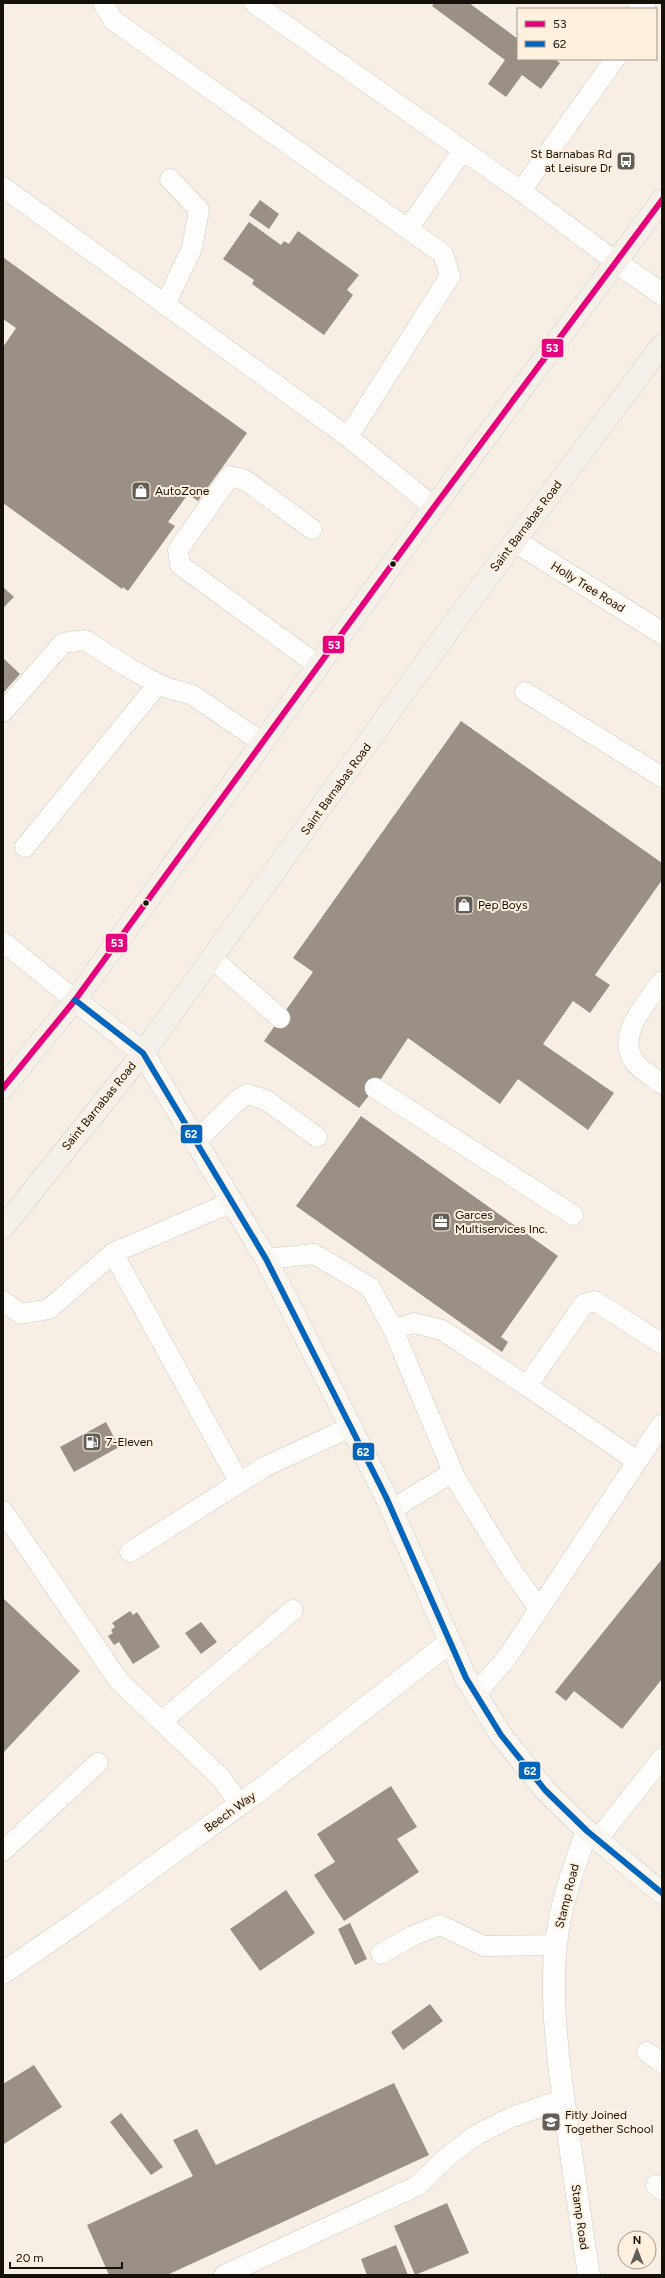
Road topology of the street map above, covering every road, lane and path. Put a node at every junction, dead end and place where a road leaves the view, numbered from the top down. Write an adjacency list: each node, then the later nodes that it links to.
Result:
1 (103, 3): 9 (lane)
2 (254, 3): 4 (lane)
3 (614, 60): 7 (lane)
4 (463, 150): 7 (lane); 9 (lane)
5 (170, 179): 12 (lane)
6 (3, 187): 12 (lane)
7 (521, 191): 10 (lane)
8 (662, 200): 10 (main road)
9 (408, 230): 14 (lane)
10 (616, 262): 11 (street); 15 (main road)
11 (662, 294)
12 (166, 305): 14 (lane)
13 (662, 345): 17 (main road, Saint Barnabas Road)
14 (348, 437): 15 (lane)
15 (434, 507): 19 (main road)
16 (312, 529): 19 (lane)
17 (515, 541): 18 (street, Holly Tree Road); 27 (main road, Saint Barnabas Road)
18 (662, 633)
19 (319, 666): 23 (main road)
20 (158, 684): 22 (lane); 23 (lane); 25 (lane)
21 (525, 692): 24 (lane)
22 (3, 712)
23 (263, 743): 29 (main road)
24 (662, 777)
25 (25, 847)
26 (3, 942): 29 (lane)
27 (212, 958): 30 (lane); 31 (main road, Saint Barnabas Road)
28 (662, 981): 32 (lane)
29 (75, 1000): 31 (street); 33 (main road)
30 (280, 1018)
31 (143, 1053): 36 (street); 39 (main road, Saint Barnabas Road)
32 (662, 1084)
33 (3, 1088)
34 (375, 1088): 38 (lane)
35 (317, 1137): 36 (lane)
36 (196, 1141): 37 (street)
37 (232, 1202): 40 (lane); 41 (street)
38 (573, 1215)
39 (3, 1228)
40 (113, 1253): 42 (lane); 50 (lane)
41 (266, 1259): 43 (lane); 47 (street)
42 (3, 1300)
43 (393, 1329): 45 (lane); 49 (lane)
44 (662, 1344): 45 (lane)
45 (526, 1386): 48 (lane)
46 (662, 1424): 48 (lane)
47 (351, 1427): 50 (lane); 52 (street)
48 (637, 1461): 54 (lane)
49 (453, 1472): 52 (lane); 54 (lane)
50 (239, 1482): 53 (lane)
51 (3, 1510): 58 (lane)
52 (391, 1510): 56 (street)
53 (130, 1552)
54 (539, 1609): 57 (lane)
55 (293, 1610): 58 (lane)
56 (450, 1642): 57 (street); 61 (street, Beech Way)
57 (475, 1694): 62 (street)
58 (162, 1721): 61 (lane)
59 (662, 1758): 62 (lane)
60 (98, 1763): 63 (lane)
61 (240, 1804): 67 (street, Beech Way)
62 (592, 1836): 64 (street); 65 (street, Stamp Road)
63 (3, 1851)
64 (662, 1893)
65 (556, 1945): 66 (lane); 68 (street, Stamp Road)
66 (381, 1954)
67 (3, 1973)
68 (564, 2099): 69 (lane); 70 (street, Stamp Road)
69 (224, 2275)
70 (589, 2275)

